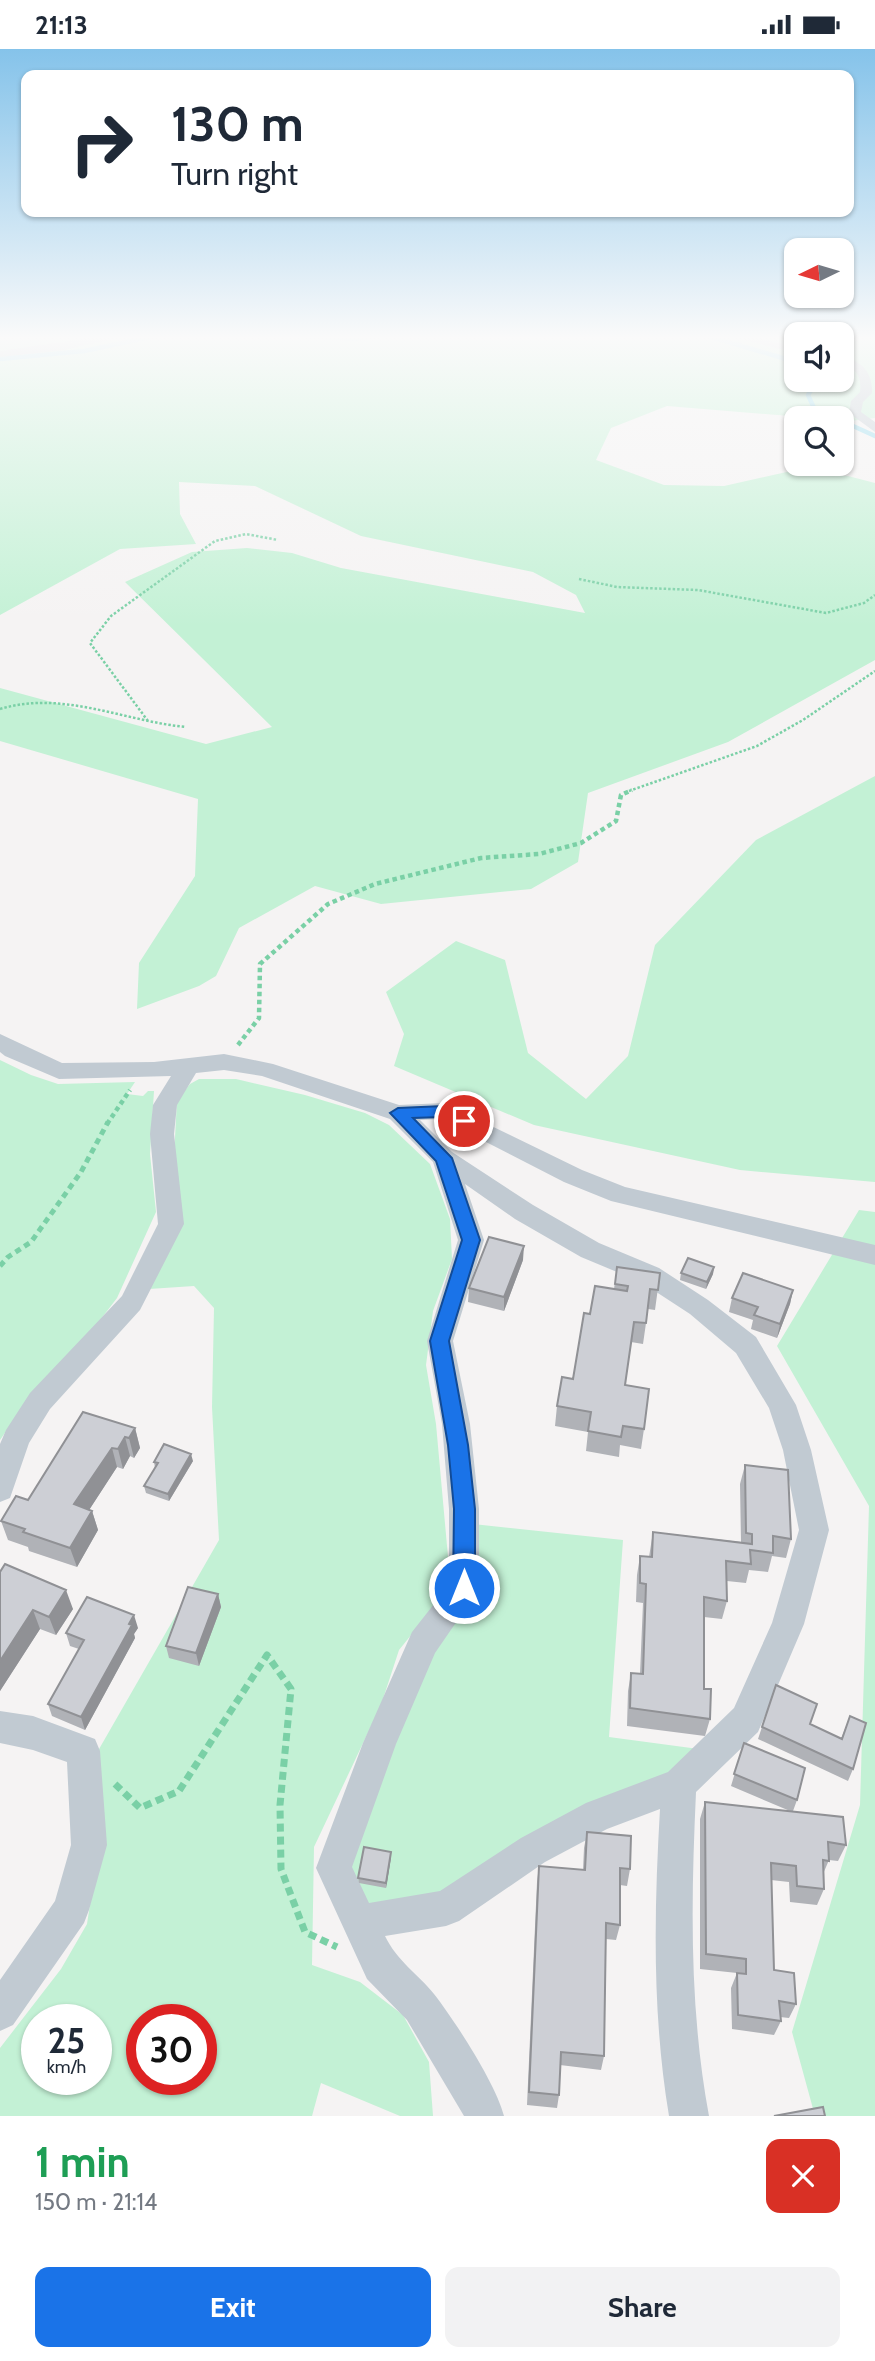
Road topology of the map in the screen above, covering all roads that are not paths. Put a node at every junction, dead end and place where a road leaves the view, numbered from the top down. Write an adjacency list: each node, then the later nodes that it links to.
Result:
1 (0, 1041): 2 (street)
2 (189, 1065): 3 (street); 6 (street)
3 (398, 1113): 4 (street); 5 (street)
4 (444, 1158): 8 (street); 9 (street)
5 (875, 1255)
6 (0, 1489)
7 (0, 1727): 10 (street)
8 (679, 1785): 9 (street); 12 (street)
9 (358, 1923): 11 (street)
10 (0, 2013)
11 (484, 2116)
12 (689, 2116)

